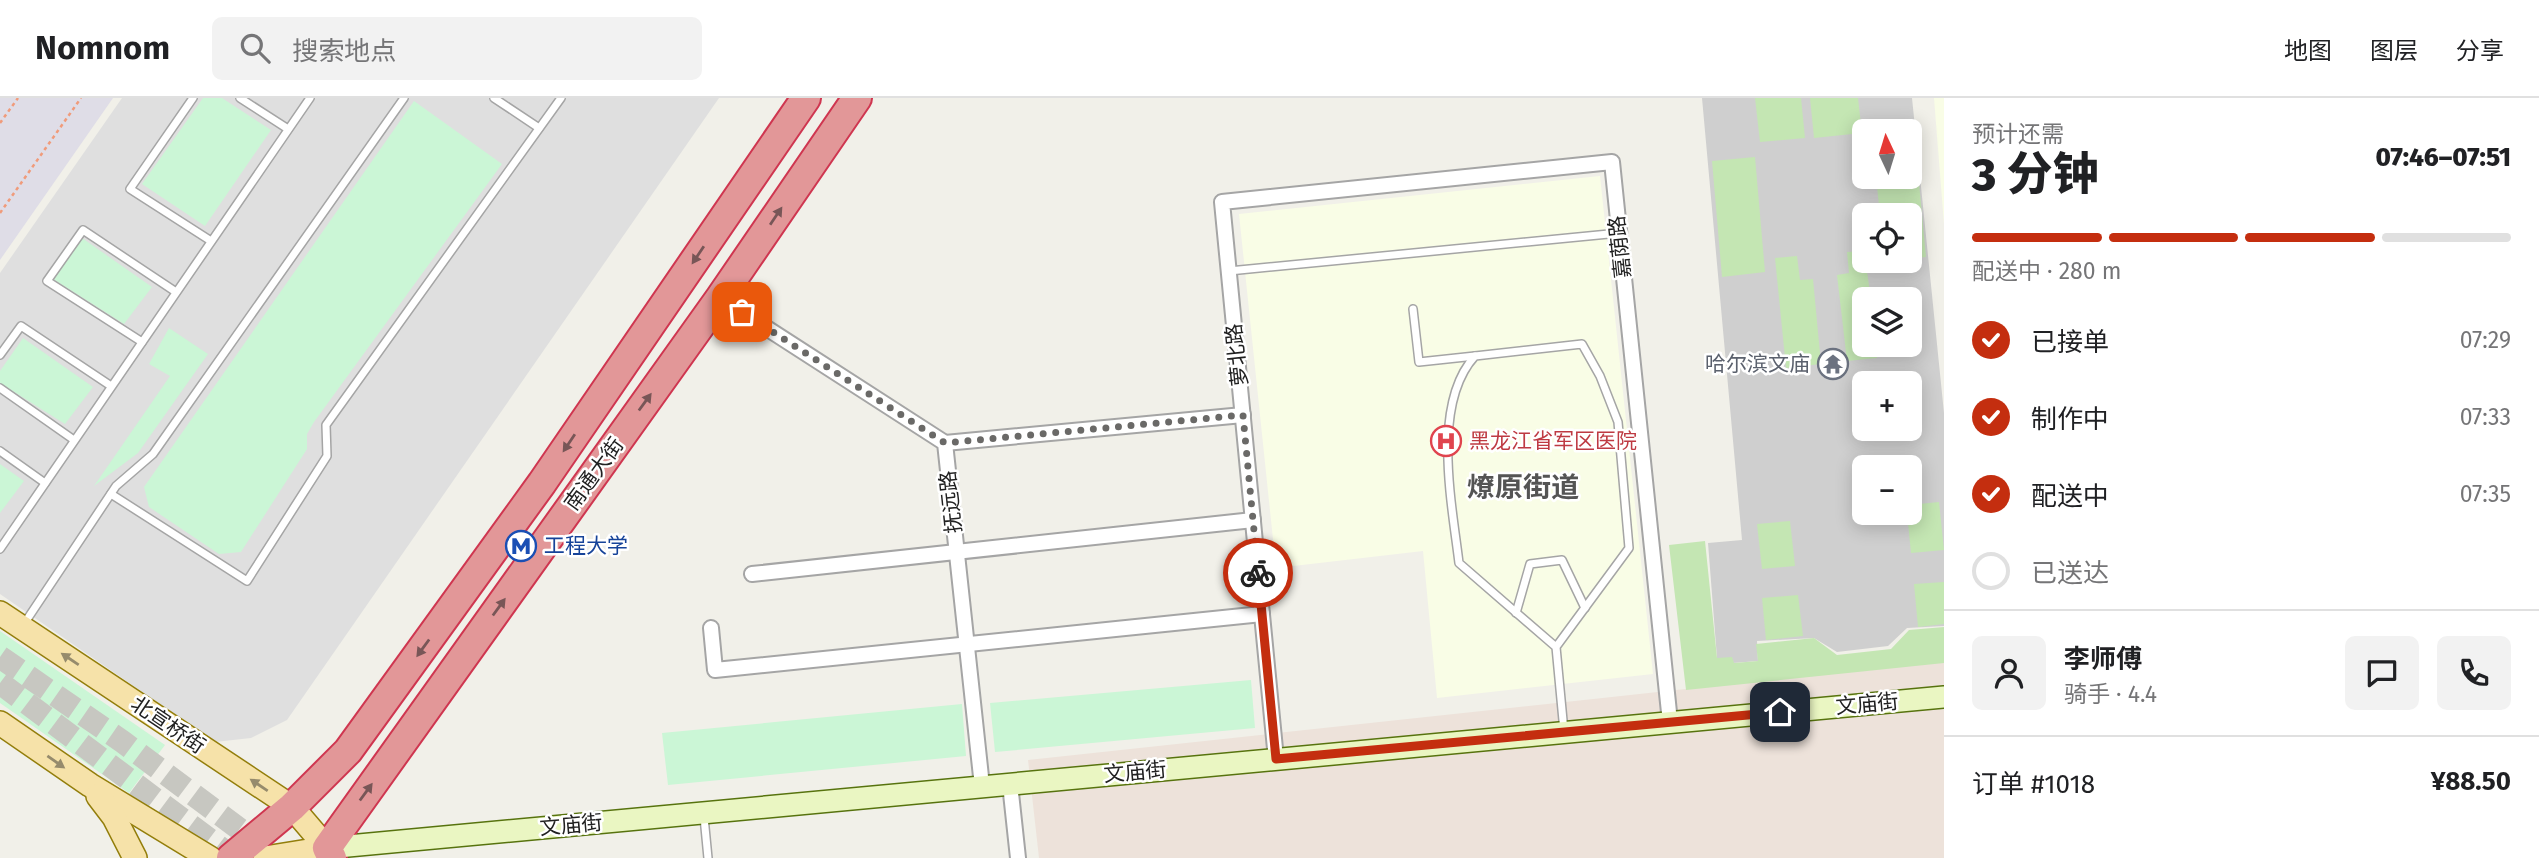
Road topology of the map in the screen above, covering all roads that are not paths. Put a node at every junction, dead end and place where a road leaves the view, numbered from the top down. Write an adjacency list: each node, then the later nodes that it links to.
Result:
1 (193, 98): 13 (lane)
2 (240, 98): 10 (lane)
3 (310, 98): 10 (lane)
4 (404, 98): 28 (lane)
5 (494, 98): 9 (lane)
6 (561, 98): 9 (lane)
7 (806, 98): 50 (highway, 南通大街, one-way to 50)
8 (856, 98): 16 (highway, 南通大街, one-way to 8)
9 (539, 128): 28 (lane)
10 (288, 129): 13 (lane)
11 (1222, 202): 12 (street, 嘉荫路); 14 (street, 萝北路)
12 (1619, 233): 14 (lane); 43 (street, 嘉荫路)
13 (211, 241): 15 (lane)
14 (1229, 271): 23 (street, 萝北路)
15 (176, 292): 18 (lane); 18 (lane)
16 (720, 298): 25 (street, 抚远路); 52 (highway, 南通大街, one-way to 16)
17 (1413, 309): 20 (lane)
18 (142, 342): 21 (lane)
19 (0, 355): 21 (lane)
20 (1475, 356): 34 (lane); 36 (lane)
21 (111, 386): 24 (lane)
22 (0, 387): 24 (lane)
23 (1243, 415): 25 (street); 29 (street, 萝北路)
24 (75, 440): 27 (lane)
25 (945, 443): 32 (street, 抚远路)
26 (0, 451): 27 (lane)
27 (45, 483): 30 (lane)
28 (111, 494): 38 (lane)
29 (1253, 520): 32 (street); 37 (street, 萝北路)
30 (4, 536): 31 (lane)
31 (0, 548)
32 (956, 551): 33 (street); 40 (street, 抚远路)
33 (752, 574)
34 (1585, 608): 36 (lane); 41 (lane)
35 (0, 613): 38 (main road, 北宣桥街)
36 (1516, 613): 41 (lane)
37 (1262, 614): 40 (street); 46 (street, 萝北路)
38 (21, 627): 50 (main road, 北宣桥街, one-way to 38)
39 (711, 628): 40 (street)
40 (966, 644): 49 (street, 抚远路)
41 (1556, 647): 45 (lane)
42 (1944, 697): 43 (main road, 文庙街)
43 (1670, 722): 45 (main road, 文庙街)
44 (0, 723): 48 (main road, one-way to 48)
45 (1564, 732): 46 (main road, 文庙街)
46 (1276, 759): 47 (main road, 文庙街)
47 (1010, 784): 49 (main road, 文庙街); 58 (street)
48 (90, 785): 53 (main road); 54 (main road)
49 (982, 786): 51 (main road, 文庙街)
50 (292, 807): 52 (main road, 北宣桥街); 55 (highway, 南通大街)
51 (704, 812): 52 (main road, 文庙街); 57 (lane)
52 (324, 855): 56 (main road)
53 (135, 858)
54 (210, 858)
55 (231, 858)
56 (265, 858)
57 (708, 858)
58 (1018, 858)

